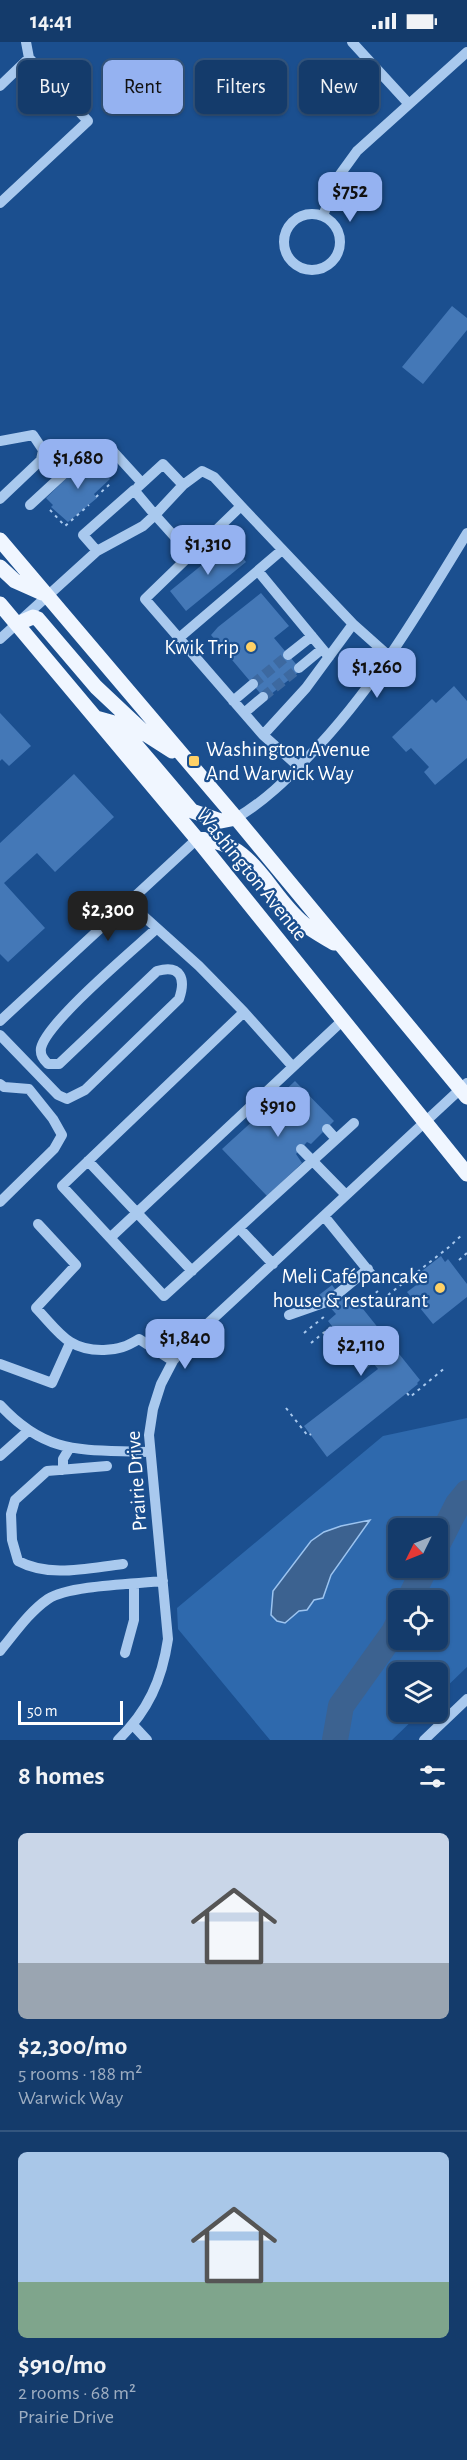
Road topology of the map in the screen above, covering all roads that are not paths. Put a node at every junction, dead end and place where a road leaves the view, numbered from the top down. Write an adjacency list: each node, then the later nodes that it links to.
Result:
1 (26, 42): 4 (street)
2 (352, 42): 6 (street)
3 (467, 52): 6 (street)
4 (29, 58): 5 (street); 7 (street)
5 (0, 86)
6 (408, 103): 8 (street)
7 (0, 203)
8 (323, 216): 8 (street)
9 (0, 441): 12 (street)
10 (183, 485): 11 (street); 14 (street); 15 (street)
11 (138, 487): 13 (street); 15 (street); 19 (street)
12 (0, 499)
13 (30, 505)
14 (241, 506): 18 (street); 20 (street)
15 (155, 515): 19 (street); 20 (street)
16 (467, 533): 32 (street)
17 (0, 540): 23 (main road, Washington Avenue)
18 (282, 550): 22 (street); 26 (street)
19 (97, 551): 23 (street)
20 (191, 555): 28 (street)
21 (0, 567): 23 (main road)
22 (258, 570): 27 (street); 28 (street)
23 (47, 596): 25 (street); 40 (main road, Washington Avenue)
24 (0, 604): 25 (main road, Washington Avenue)
25 (17, 624): 29 (street); 38 (main road, Washington Avenue); 40 (main road)
26 (353, 624): 30 (street); 32 (street)
27 (312, 636): 30 (street); 31 (street)
28 (179, 638): 36 (street)
29 (0, 639)
30 (326, 653): 33 (street); 39 (street)
31 (288, 655)
32 (390, 657): 41 (street)
33 (299, 668)
34 (253, 684): 36 (street)
35 (263, 697): 37 (street)
36 (233, 701): 37 (street)
37 (244, 713): 39 (street)
38 (96, 718): 42 (main road); 43 (main road, Washington Avenue)
39 (263, 735): 41 (street)
40 (189, 762): 42 (main road, Washington Avenue)
41 (299, 767): 42 (street)
42 (236, 818): 46 (main road, Washington Avenue)
43 (197, 839): 44 (street); 46 (main road); 49 (main road, Washington Avenue)
44 (129, 903): 45 (street); 48 (street)
45 (156, 929): 47 (street); 50 (street)
46 (345, 949): 53 (main road, Washington Avenue)
47 (244, 1012): 51 (street); 59 (street)
48 (0, 1021)
49 (342, 1021): 51 (street); 55 (main road, Washington Avenue)
50 (0, 1035)
51 (293, 1067): 64 (street)
52 (1, 1087): 63 (street)
53 (465, 1090): 55 (street, Prairie Drive)
54 (354, 1123): 57 (street)
55 (424, 1123): 61 (main road, Washington Avenue); 62 (street, Prairie Drive)
56 (327, 1129): 57 (street)
57 (336, 1139): 60 (street)
58 (301, 1149): 60 (street)
59 (88, 1161): 64 (street); 68 (street)
60 (312, 1161): 62 (street); 67 (street)
61 (467, 1174)
62 (346, 1195): 65 (street, Prairie Drive)
63 (0, 1202)
64 (137, 1212): 68 (street); 71 (street)
65 (324, 1216): 69 (street, Prairie Drive); 70 (street)
66 (38, 1224): 74 (street)
67 (239, 1228): 69 (street); 71 (street)
68 (111, 1237): 71 (street)
69 (273, 1264): 75 (street, Prairie Drive)
70 (368, 1269): 72 (street); 73 (street)
71 (192, 1271)
72 (379, 1283)
73 (289, 1314)
74 (70, 1343): 75 (street); 76 (street)
75 (173, 1361): 80 (street, Prairie Drive)
76 (0, 1364)
77 (0, 1405): 78 (street)
78 (28, 1431): 79 (street); 81 (street)
79 (69, 1449): 80 (street); 83 (street)
80 (149, 1452): 85 (street, Prairie Drive)
81 (0, 1456)
82 (107, 1466): 83 (street)
83 (63, 1470): 84 (street)
84 (123, 1564)
85 (163, 1581): 86 (street); 90 (street, Prairie Drive)
86 (134, 1584): 87 (street); 88 (street)
87 (0, 1651)
88 (125, 1653)
89 (467, 1699): 93 (street)
90 (133, 1725): 91 (street, Prairie Drive); 92 (street)
91 (117, 1740)
92 (147, 1740)
93 (424, 1740)

